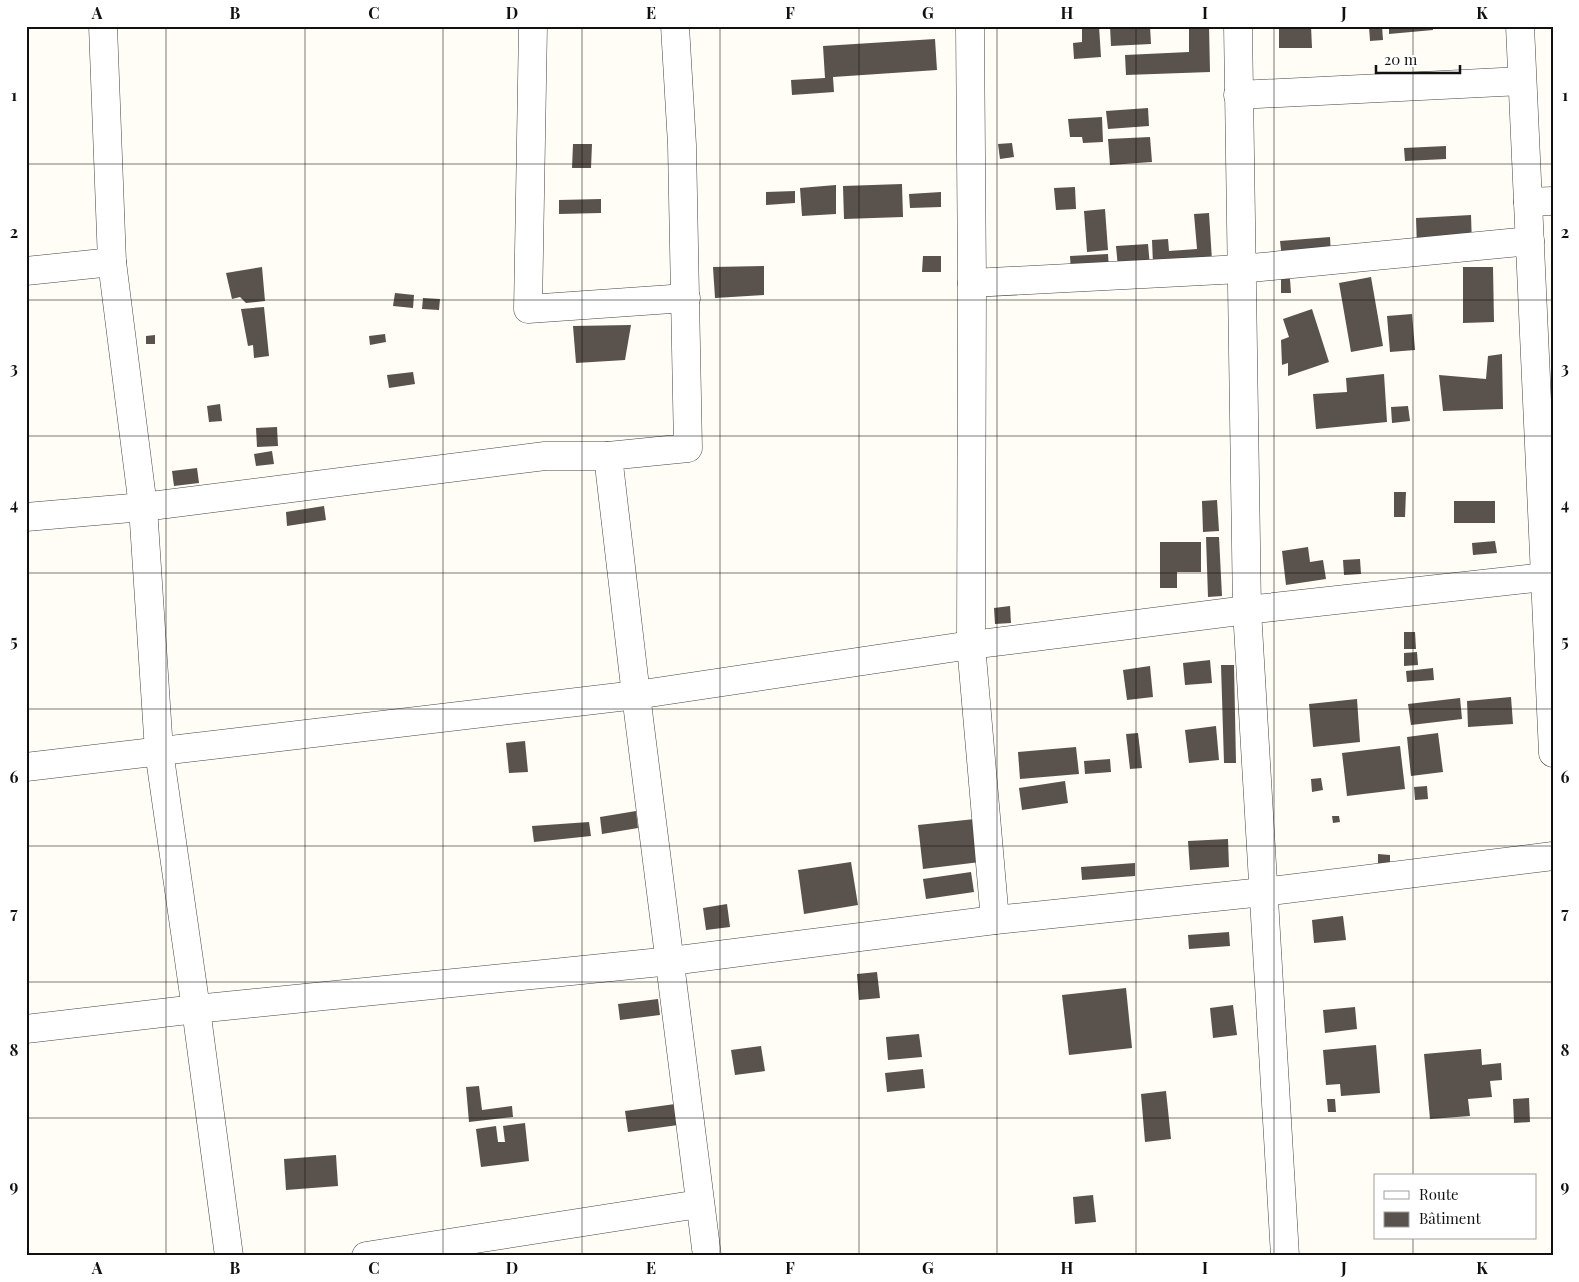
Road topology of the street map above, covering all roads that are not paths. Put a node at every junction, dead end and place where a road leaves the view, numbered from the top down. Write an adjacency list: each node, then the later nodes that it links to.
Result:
1 (103, 26): 11 (street)
2 (533, 26): 15 (street)
3 (675, 26): 15 (street)
4 (970, 26): 14 (street)
5 (1238, 26): 8 (street)
6 (1520, 26): 7 (street)
7 (1522, 81): 8 (street); 9 (street)
8 (1238, 94): 12 (street)
9 (1540, 202): 10 (street)
10 (1530, 240): 12 (street); 19 (street)
11 (112, 262): 13 (street); 17 (street)
12 (1241, 269): 14 (street); 20 (street)
13 (26, 271)
14 (972, 284): 21 (street)
15 (686, 298): 16 (street)
16 (608, 456): 17 (street); 22 (street)
17 (143, 507): 18 (street); 23 (street)
18 (26, 517)
19 (1549, 576): 20 (street); 24 (street)
20 (1247, 610): 21 (street); 27 (street)
21 (971, 645): 22 (street); 28 (street)
22 (636, 695): 23 (street); 29 (street)
23 (159, 751): 25 (street); 30 (street)
24 (1553, 753)
25 (26, 767)
26 (1553, 856): 27 (street)
27 (1263, 892): 28 (street); 36 (street)
28 (995, 920): 29 (street)
29 (670, 961): 30 (street); 32 (street)
30 (196, 1010): 31 (street); 33 (street)
31 (26, 1029)
32 (699, 1204): 34 (street); 35 (street)
33 (229, 1256)
34 (366, 1256)
35 (707, 1256)
36 (1285, 1256)

